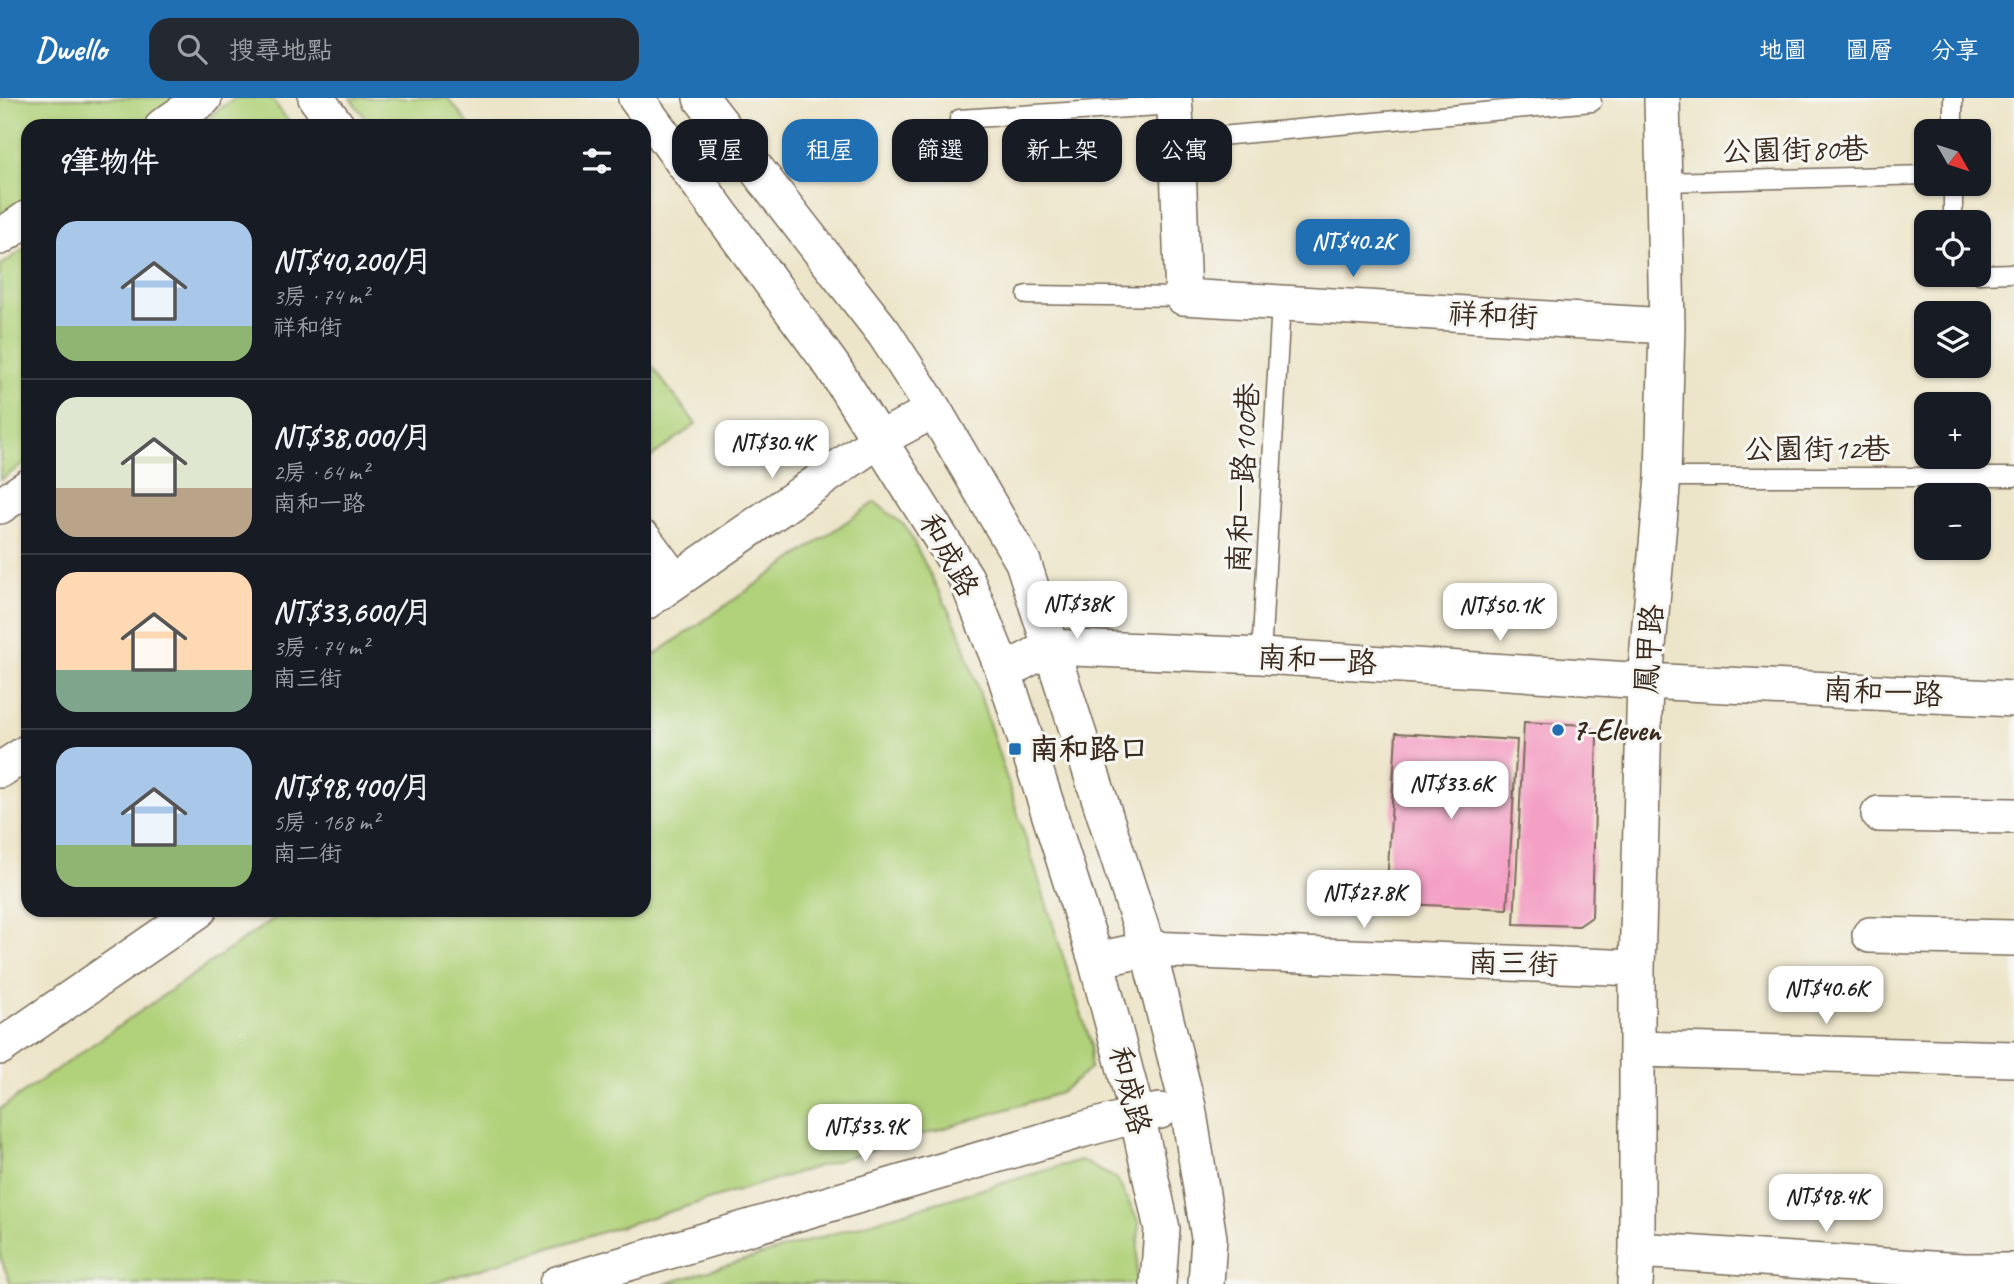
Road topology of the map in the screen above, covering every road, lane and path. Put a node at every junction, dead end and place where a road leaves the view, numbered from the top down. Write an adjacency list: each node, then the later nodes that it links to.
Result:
1 (204, 98): 9 (street)
2 (316, 98): 10 (street)
3 (636, 98): 26 (street, 和成路)
4 (701, 98): 25 (street, 和成路)
5 (1662, 98): 16 (street, 鳳甲路)
6 (1953, 98): 12 (lane)
7 (1174, 102): 11 (lane)
8 (1592, 102): 13 (lane)
9 (173, 119)
10 (332, 119)
11 (959, 119)
12 (1953, 119)
13 (1232, 135)
14 (1914, 175): 16 (lane, 公園街80巷)
15 (1179, 182): 22 (street)
16 (1664, 182): 24 (street, 鳳甲路)
17 (21, 223): 18 (street)
18 (0, 237)
19 (2014, 273): 20 (lane)
20 (1991, 274)
21 (1027, 295): 22 (lane)
22 (1183, 297): 23 (street, 祥和街)
23 (1281, 303): 24 (street, 祥和街); 35 (lane, 南和一路100巷)
24 (1667, 326): 27 (street, 鳳甲路)
25 (934, 410): 26 (street); 34 (street, 和成路)
26 (880, 439): 32 (street); 36 (street, 和成路)
27 (1663, 477): 28 (lane, 公園街12巷); 37 (street, 鳳甲路)
28 (2014, 477)
29 (21, 492): 30 (street)
30 (0, 506)
31 (651, 548): 32 (street)
32 (675, 581): 33 (street)
33 (651, 598)
34 (1050, 647): 35 (street, 南和一路); 36 (street); 46 (street, 和成路)
35 (1261, 656): 37 (street, 南和一路)
36 (1004, 672): 47 (street, 和成路)
37 (1645, 681): 38 (street, 南和一路); 48 (street, 鳳甲路)
38 (2014, 699)
39 (21, 756): 40 (street)
40 (0, 770)
41 (1879, 814): 42 (street)
42 (2014, 816)
43 (189, 917): 49 (street)
44 (1870, 936): 45 (street)
45 (2014, 939)
46 (1148, 949): 47 (street, 南三街); 48 (street, 南三街); 52 (street, 和成路)
47 (1096, 960): 53 (street, 和成路)
48 (1637, 968): 50 (street, 鳳甲路)
49 (0, 1047)
50 (1637, 1049): 51 (street); 54 (street, 鳳甲路)
51 (2014, 1059)
52 (1188, 1107): 53 (street); 59 (street, 和成路)
53 (1137, 1115): 57 (street); 58 (street, 和成路)
54 (1636, 1267): 56 (street)
55 (2014, 1271): 56 (street)
56 (1962, 1278)
57 (557, 1284)
58 (1158, 1284)
59 (1206, 1284)

